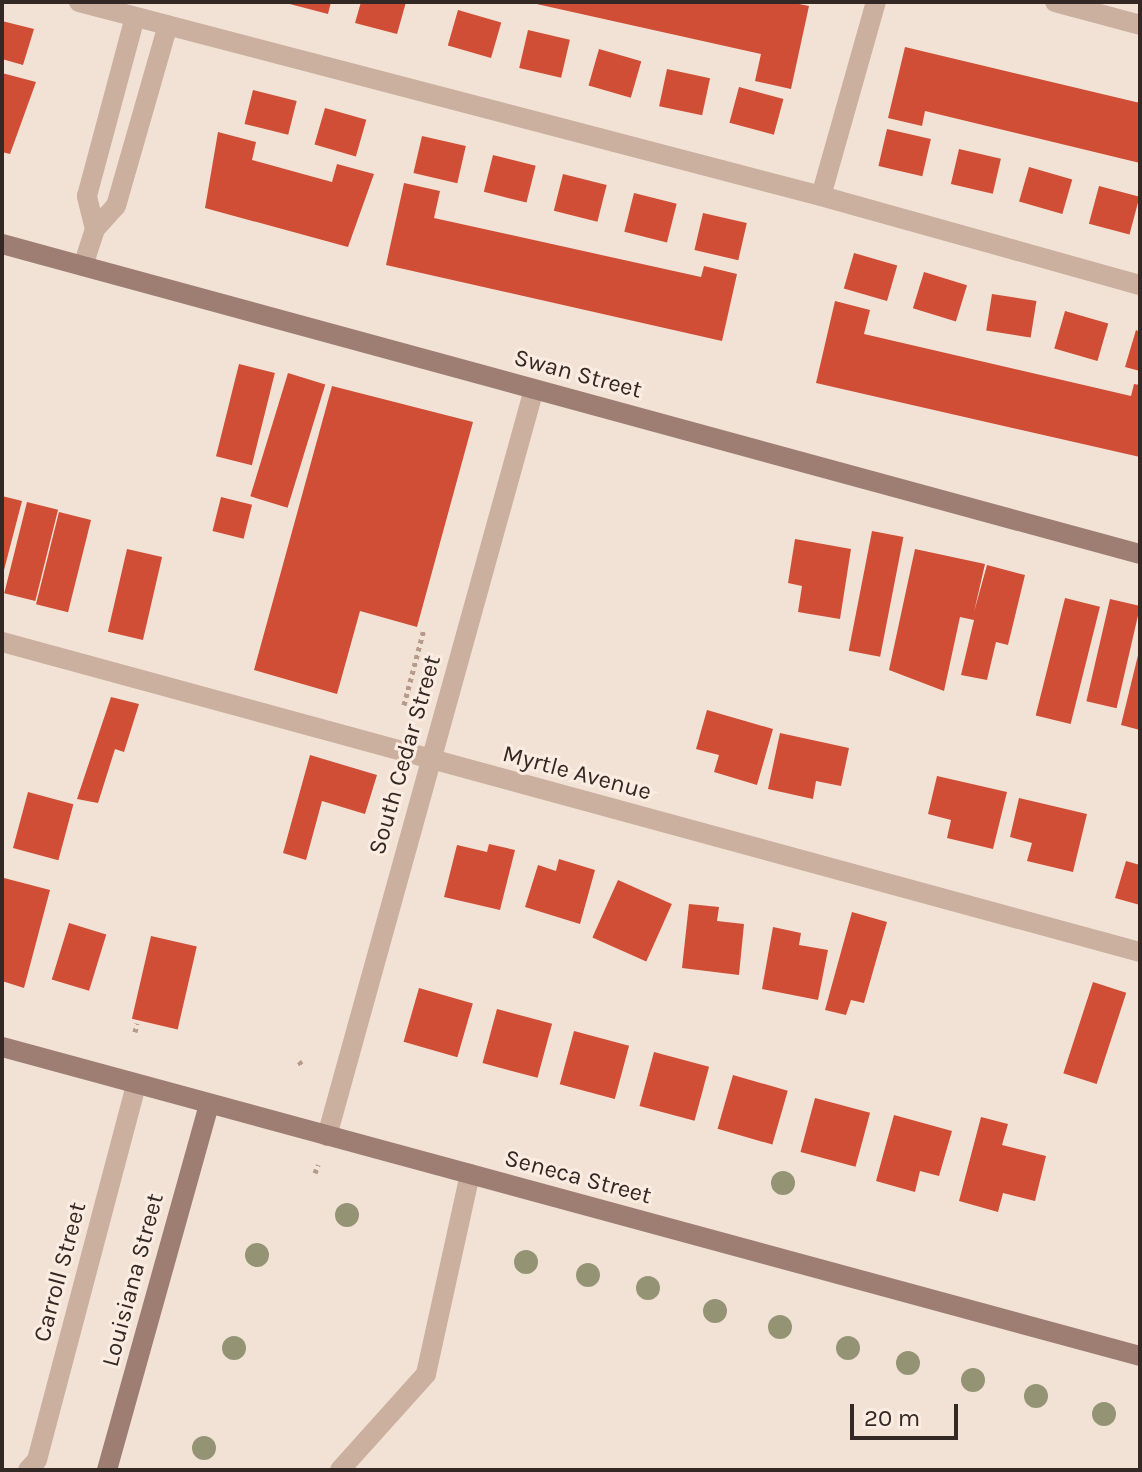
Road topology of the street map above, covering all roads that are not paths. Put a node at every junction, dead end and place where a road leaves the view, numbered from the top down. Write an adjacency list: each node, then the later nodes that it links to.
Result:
1 (79, 2): 4 (street)
2 (876, 2): 7 (street)
3 (1055, 2): 6 (street)
4 (135, 17): 5 (street); 8 (street)
5 (168, 25): 7 (street); 8 (street)
6 (1140, 25)
7 (821, 196): 11 (street)
8 (95, 229): 10 (street)
9 (2, 244): 10 (main road, Swan Street)
10 (83, 266): 12 (main road, Swan Street)
11 (1140, 285)
12 (534, 389): 13 (main road, Swan Street); 15 (street, South Cedar Street)
13 (1140, 554)
14 (2, 642): 15 (street, Myrtle Avenue)
15 (430, 760): 16 (street, Myrtle Avenue); 20 (street, South Cedar Street)
16 (1140, 952)
17 (2, 1047): 18 (main road, Seneca Street)
18 (136, 1084): 19 (main road, Seneca Street); 24 (street, Carroll Street)
19 (209, 1104): 20 (main road, Seneca Street); 23 (main road, Louisiana Street)
20 (327, 1136): 21 (main road, Seneca Street)
21 (470, 1174): 22 (main road, Seneca Street); 25 (street)
22 (1140, 1356)
23 (108, 1465)
24 (28, 1470)
25 (340, 1470)

